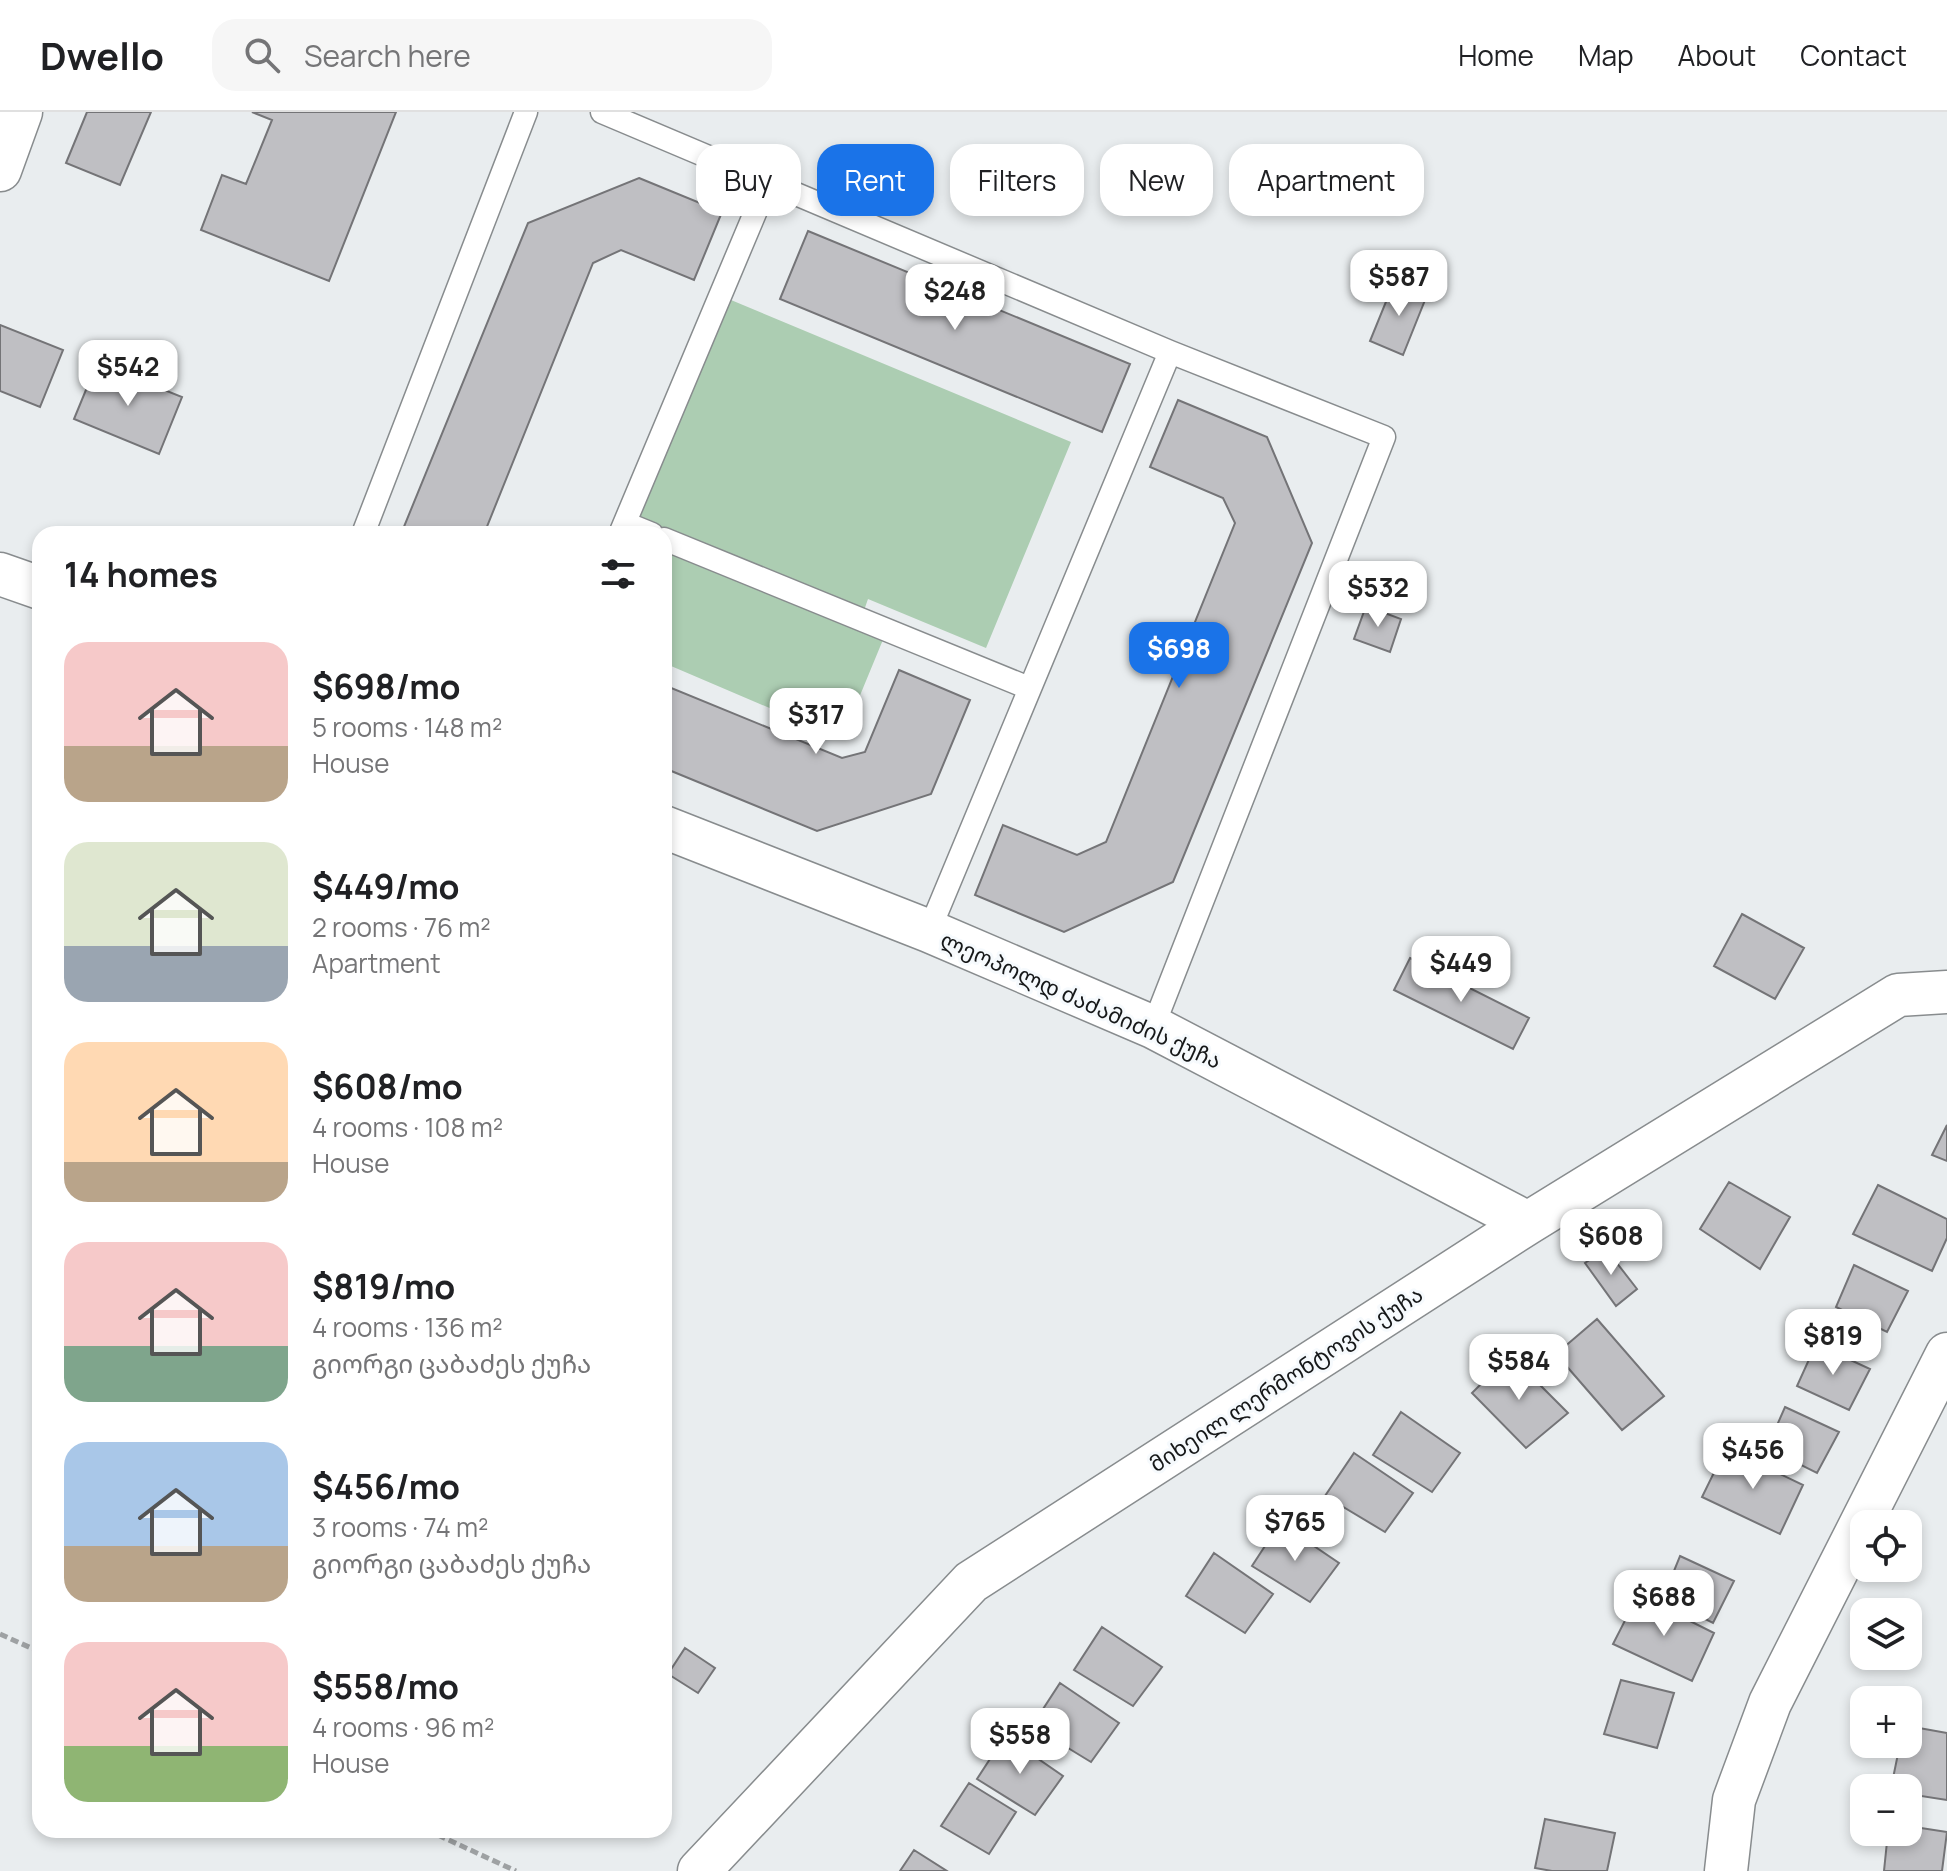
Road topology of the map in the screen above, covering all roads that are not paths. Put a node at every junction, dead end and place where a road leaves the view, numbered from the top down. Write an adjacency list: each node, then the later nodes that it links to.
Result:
1 (21, 112): 5 (street)
2 (526, 112): 9 (lane)
3 (602, 112): 4 (lane)
4 (696, 152)
5 (0, 170)
6 (801, 196): 8 (lane)
7 (754, 216): 10 (lane)
8 (1170, 352): 14 (lane); 18 (lane)
9 (366, 526)
10 (624, 526)
11 (672, 542): 14 (lane)
12 (0, 574): 13 (street)
13 (32, 585)
14 (1029, 688): 16 (lane)
15 (672, 830): 16 (street, ლეოპოლდ ძაძამიძის ქუჩა)
16 (929, 931): 18 (street, ლეოპოლდ ძაძამიძის ქუჩა)
17 (1947, 992): 19 (street, მიხეილ ლერმონტოვის ქუჩა)
18 (1153, 1027): 19 (street, ლეოპოლდ ძაძამიძის ქუჩა)
19 (1528, 1223): 21 (street, მიხეილ ლერმონტოვის ქუჩა)
20 (1947, 1354): 22 (street)
21 (699, 1871)
22 (1726, 1871)

